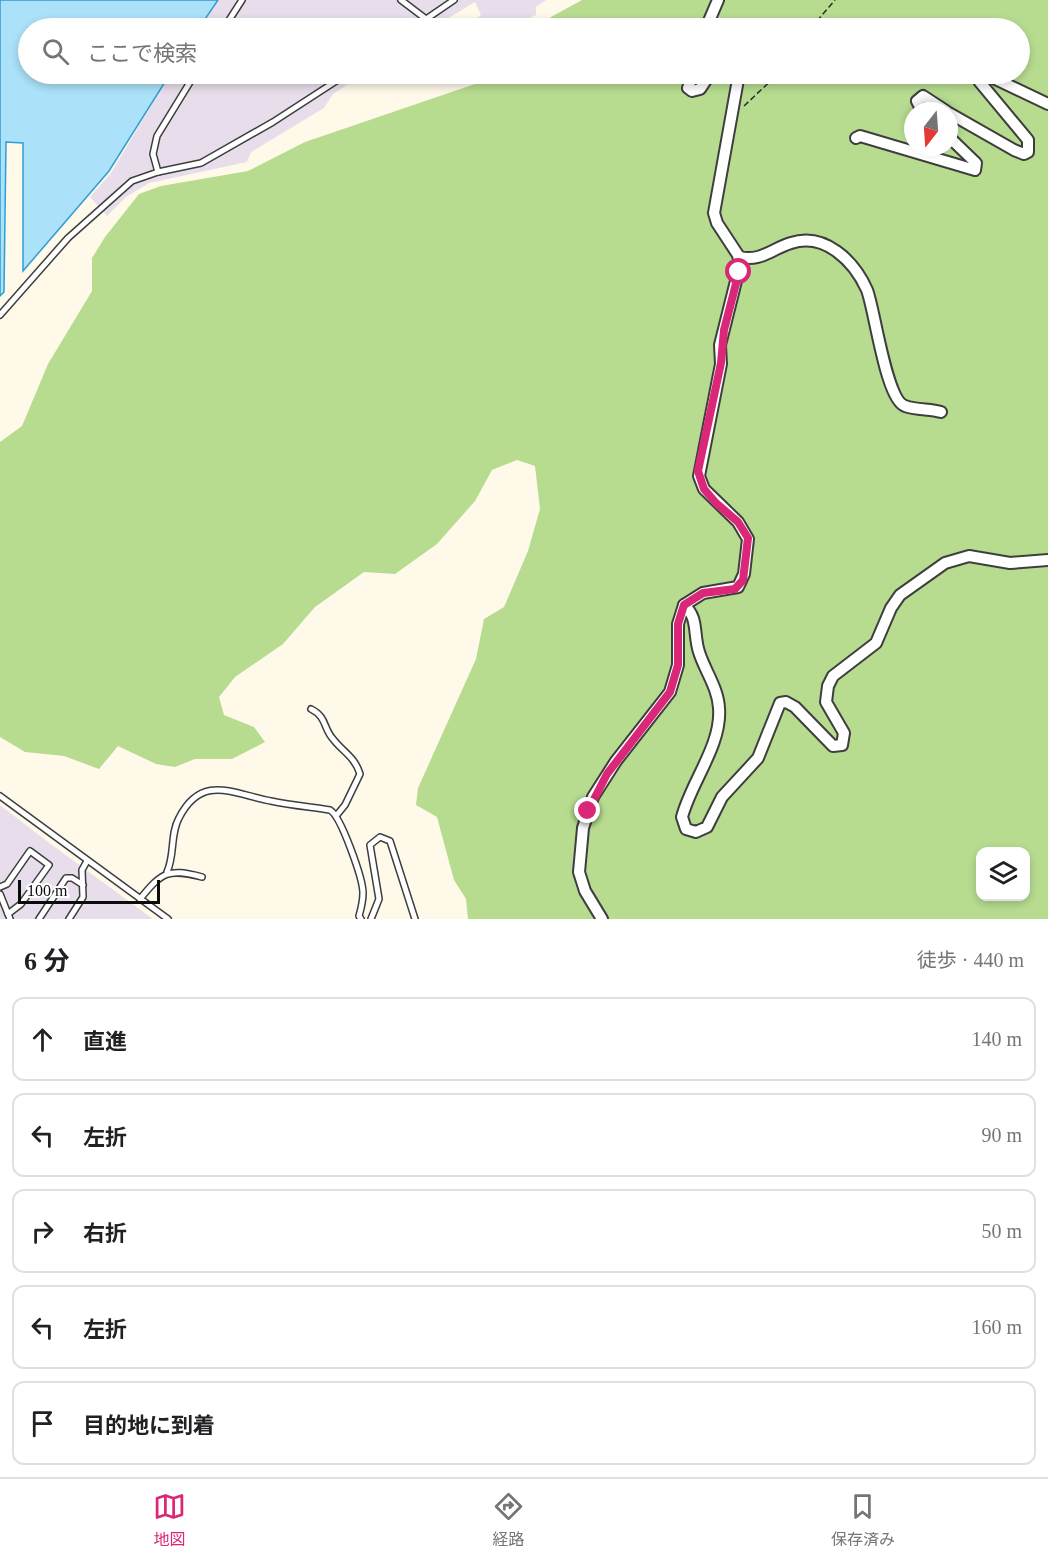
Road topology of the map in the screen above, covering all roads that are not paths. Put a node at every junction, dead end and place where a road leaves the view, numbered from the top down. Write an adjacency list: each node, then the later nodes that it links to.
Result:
1 (242, 0): 5 (lane)
2 (401, 0): 6 (lane)
3 (454, 0): 7 (lane)
4 (718, 0): 8 (street)
5 (230, 18)
6 (425, 18)
7 (427, 18)
8 (710, 18)
9 (189, 84): 24 (lane)
10 (332, 84): 24 (lane)
11 (689, 84): 12 (street)
12 (703, 84)
13 (737, 84): 25 (street)
14 (981, 84): 19 (street)
15 (1006, 84): 18 (street)
16 (918, 102): 17 (street)
17 (932, 102)
18 (1048, 104)
19 (958, 118)
20 (856, 138): 22 (street)
21 (958, 146): 23 (street)
22 (904, 149)
23 (928, 156)
24 (158, 172): 26 (lane)
25 (739, 257): 27 (street); 29 (street)
26 (0, 315)
27 (941, 412)
28 (1048, 560): 29 (street)
29 (684, 605): 47 (street)
30 (311, 709): 32 (lane)
31 (0, 796): 33 (lane)
32 (336, 816): 34 (lane); 44 (lane)
33 (87, 861): 36 (lane); 39 (lane)
34 (167, 872): 35 (lane); 39 (lane)
35 (202, 877)
36 (83, 885): 42 (lane); 43 (lane)
37 (0, 887): 40 (lane)
38 (0, 894): 40 (lane)
39 (140, 899): 41 (lane)
40 (8, 916)
41 (164, 918)
42 (39, 919)
43 (69, 919)
44 (361, 919)
45 (371, 919): 46 (lane)
46 (415, 919)
47 (602, 919)

